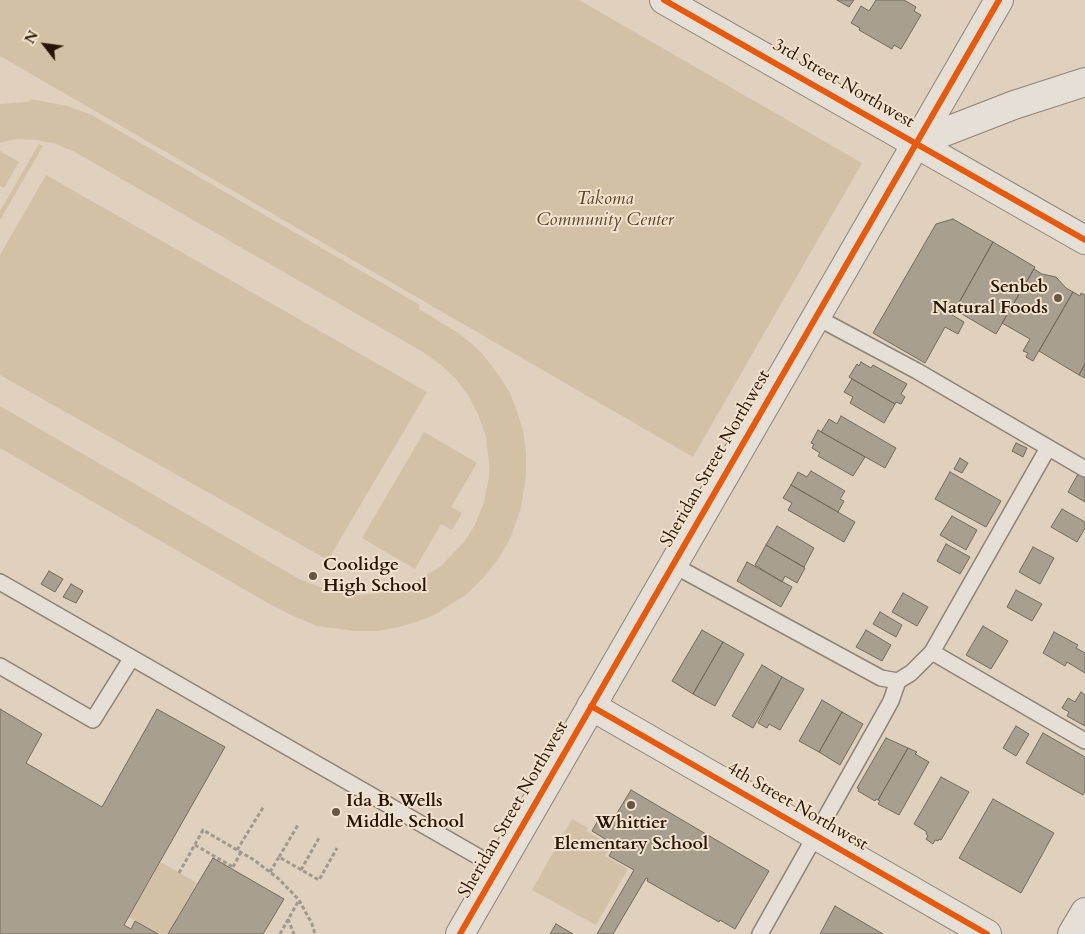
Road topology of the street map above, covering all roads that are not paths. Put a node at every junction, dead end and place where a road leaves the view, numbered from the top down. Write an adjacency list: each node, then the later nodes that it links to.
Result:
1 (664, 0): 4 (street, 3rd Street Northwest)
2 (999, 0): 4 (street, Sheridan Street Northwest)
3 (1085, 82): 4 (street)
4 (916, 143): 5 (street, 3rd Street Northwest); 6 (street, Sheridan Street Northwest)
5 (1085, 240)
6 (816, 317): 7 (lane); 9 (street, Sheridan Street Northwest)
7 (1048, 448): 8 (lane); 11 (lane)
8 (1085, 469)
9 (673, 565): 14 (lane); 15 (street, Sheridan Street Northwest)
10 (0, 582): 12 (lane)
11 (932, 652): 14 (lane); 16 (lane)
12 (132, 659): 13 (lane); 18 (lane)
13 (0, 666)
14 (898, 681): 17 (lane)
15 (592, 706): 17 (street, 4th Street Northwest); 18 (street, Sheridan Street Northwest)
16 (1085, 740)
17 (816, 835): 21 (lane); 22 (street, 4th Street Northwest)
18 (498, 868): 20 (street, Sheridan Street Northwest)
19 (1085, 912): 23 (street)
20 (460, 934)
21 (760, 934)
22 (987, 934)
23 (1072, 934)

